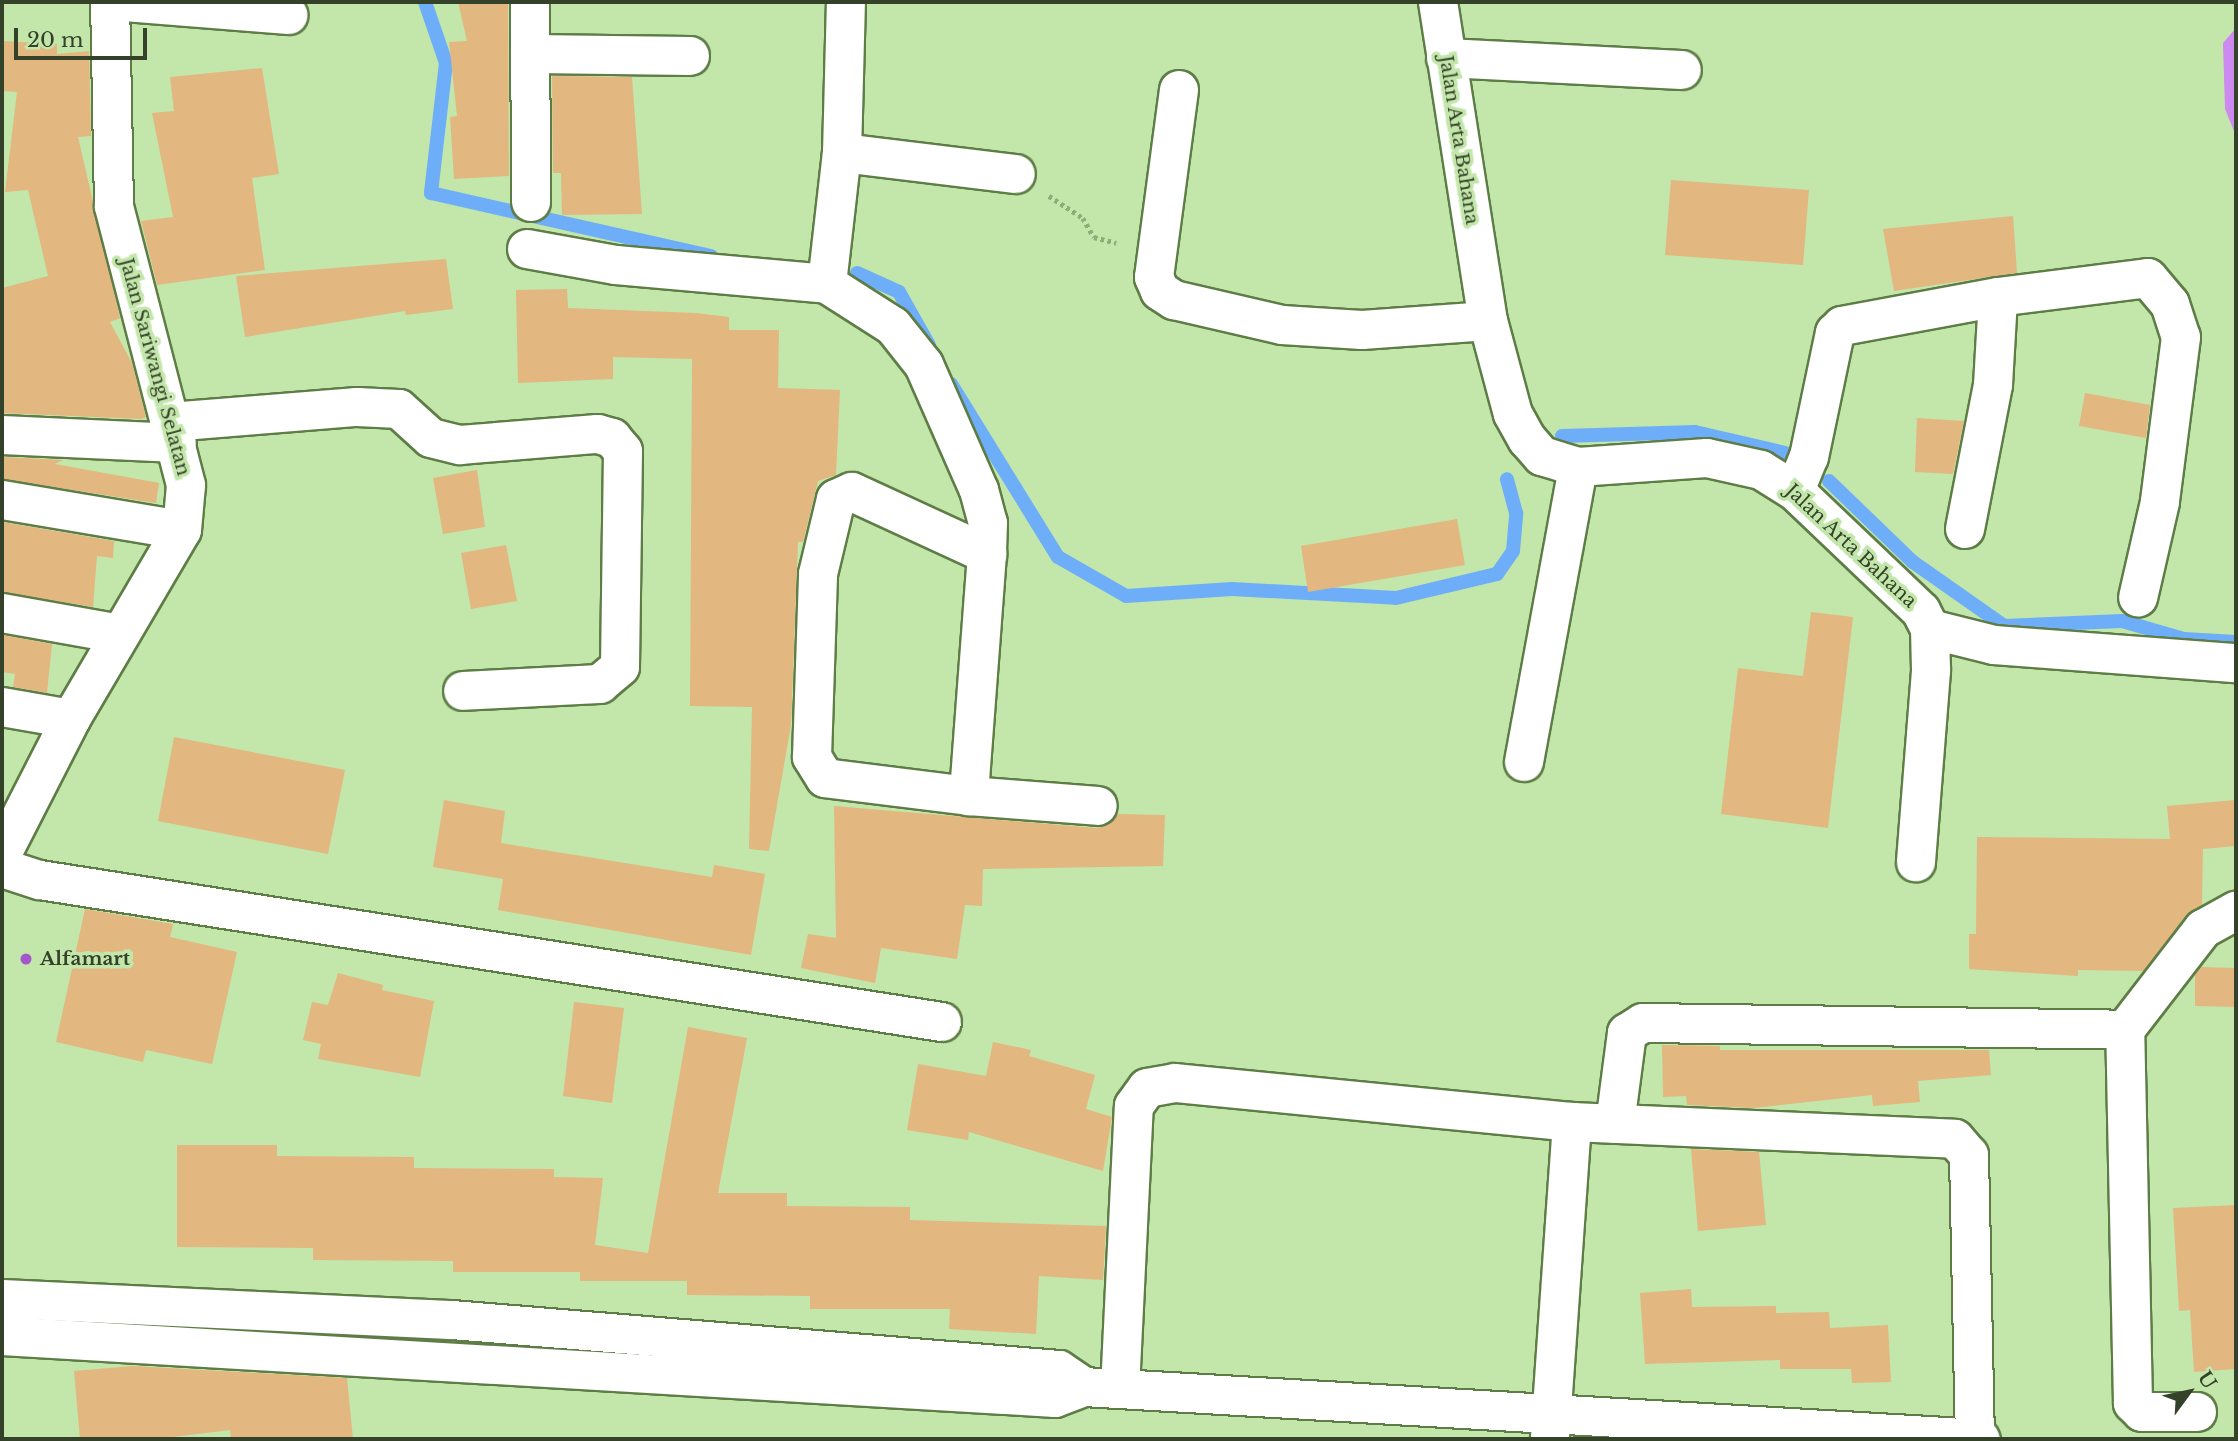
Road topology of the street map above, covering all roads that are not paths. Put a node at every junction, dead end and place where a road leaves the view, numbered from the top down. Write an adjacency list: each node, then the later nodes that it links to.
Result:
1 (110, 2): 19 (street, Jalan Sariwangi Selatan)
2 (125, 2): 6 (street)
3 (530, 2): 7 (street)
4 (846, 2): 12 (street)
5 (1438, 2): 9 (street, Jalan Arta Bahana)
6 (288, 15)
7 (533, 54): 8 (street); 14 (street)
8 (690, 56)
9 (1446, 58): 10 (street); 18 (street, Jalan Arta Bahana)
10 (1682, 70)
11 (1180, 90): 18 (street)
12 (842, 153): 13 (street); 16 (street)
13 (1016, 174)
14 (531, 202)
15 (527, 249): 16 (street)
16 (828, 284): 26 (street)
17 (1998, 297): 22 (street); 24 (street); 27 (street)
18 (1488, 321): 21 (street, Jalan Arta Bahana)
19 (173, 433): 20 (street); 25 (street, Jalan Sariwangi Selatan); 32 (street)
20 (2, 435)
21 (1578, 467): 22 (street, Jalan Arta Bahana); 35 (street)
22 (1795, 491): 29 (street, Jalan Arta Bahana)
23 (2, 500): 25 (street)
24 (1965, 529)
25 (182, 530): 30 (street, Jalan Sariwangi Selatan)
26 (987, 554): 36 (street); 36 (street)
27 (2138, 598)
28 (2, 613): 30 (street)
29 (1930, 629): 31 (street); 39 (street, Jalan Arta Bahana)
30 (120, 634): 34 (street, Jalan Sariwangi Selatan)
31 (2236, 663)
32 (463, 691)
33 (2, 707): 34 (street)
34 (71, 719): 38 (street, Jalan Sariwangi Selatan)
35 (1524, 762)
36 (969, 796): 37 (street)
37 (1098, 806)
38 (2, 854)
39 (1916, 862)
40 (2, 869): 42 (street)
41 (2236, 911): 43 (street)
42 (942, 1022)
43 (2125, 1030): 45 (street); 51 (street)
44 (1572, 1122): 45 (street); 50 (street); 52 (street)
45 (1615, 1124): 53 (street)
46 (2, 1299): 47 (street)
47 (452, 1320): 49 (street); 50 (street)
48 (2, 1336): 49 (street)
49 (453, 1360): 50 (street)
50 (1102, 1388): 52 (street)
51 (2197, 1412)
52 (1550, 1426): 53 (street)
53 (1977, 1439)

